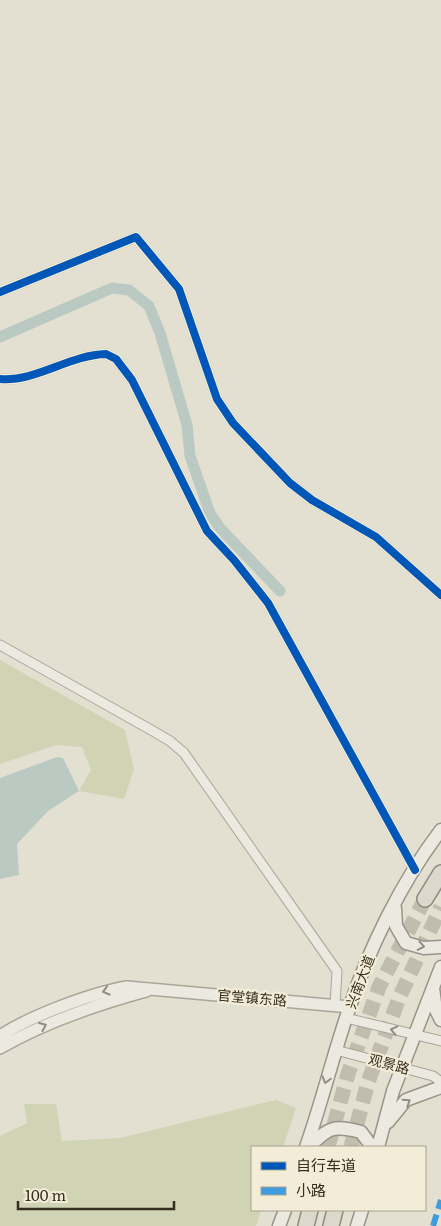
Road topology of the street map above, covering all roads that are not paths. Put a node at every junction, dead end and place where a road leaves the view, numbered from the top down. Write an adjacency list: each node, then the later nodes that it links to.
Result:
1 (0, 292): 3 (street)
2 (0, 379): 6 (street)
3 (441, 595)
4 (0, 645): 14 (street)
5 (441, 830): 6 (main road, 兴南大道)
6 (415, 870): 9 (main road, 兴南大道)
7 (441, 874): 8 (highway)
8 (425, 899)
9 (395, 905): 10 (main road, one-way to 10); 15 (main road, 兴南大道)
10 (441, 946)
11 (441, 967): 12 (main road)
12 (433, 988): 16 (main road); 17 (main road)
13 (155, 989): 14 (street, 官堂镇东路); 18 (street, 官堂镇东路, one-way to 18); 20 (street, 官堂镇东路, one-way to 13)
14 (335, 1005): 15 (street, 官堂镇东路)
15 (348, 1012): 17 (street, one-way to 15); 21 (main road, 兴南大道)
16 (441, 1020)
17 (414, 1035): 19 (street); 22 (main road)
18 (0, 1036)
19 (441, 1041)
20 (0, 1048)
21 (336, 1050): 22 (street, 观景路); 26 (main road, 兴南大道, one-way to 26)
22 (401, 1068): 23 (street, 观景路); 25 (main road)
23 (441, 1082)
24 (441, 1087): 25 (main road, one-way to 24)
25 (383, 1130): 29 (main road)
26 (308, 1146)
27 (309, 1146): 28 (main road)
28 (371, 1146)
29 (378, 1146)
30 (285, 1211): 34 (main road)
31 (310, 1211): 35 (highway)
32 (335, 1211): 36 (highway)
33 (362, 1211): 37 (main road)
34 (279, 1226)
35 (306, 1226)
36 (331, 1226)
37 (357, 1226)

